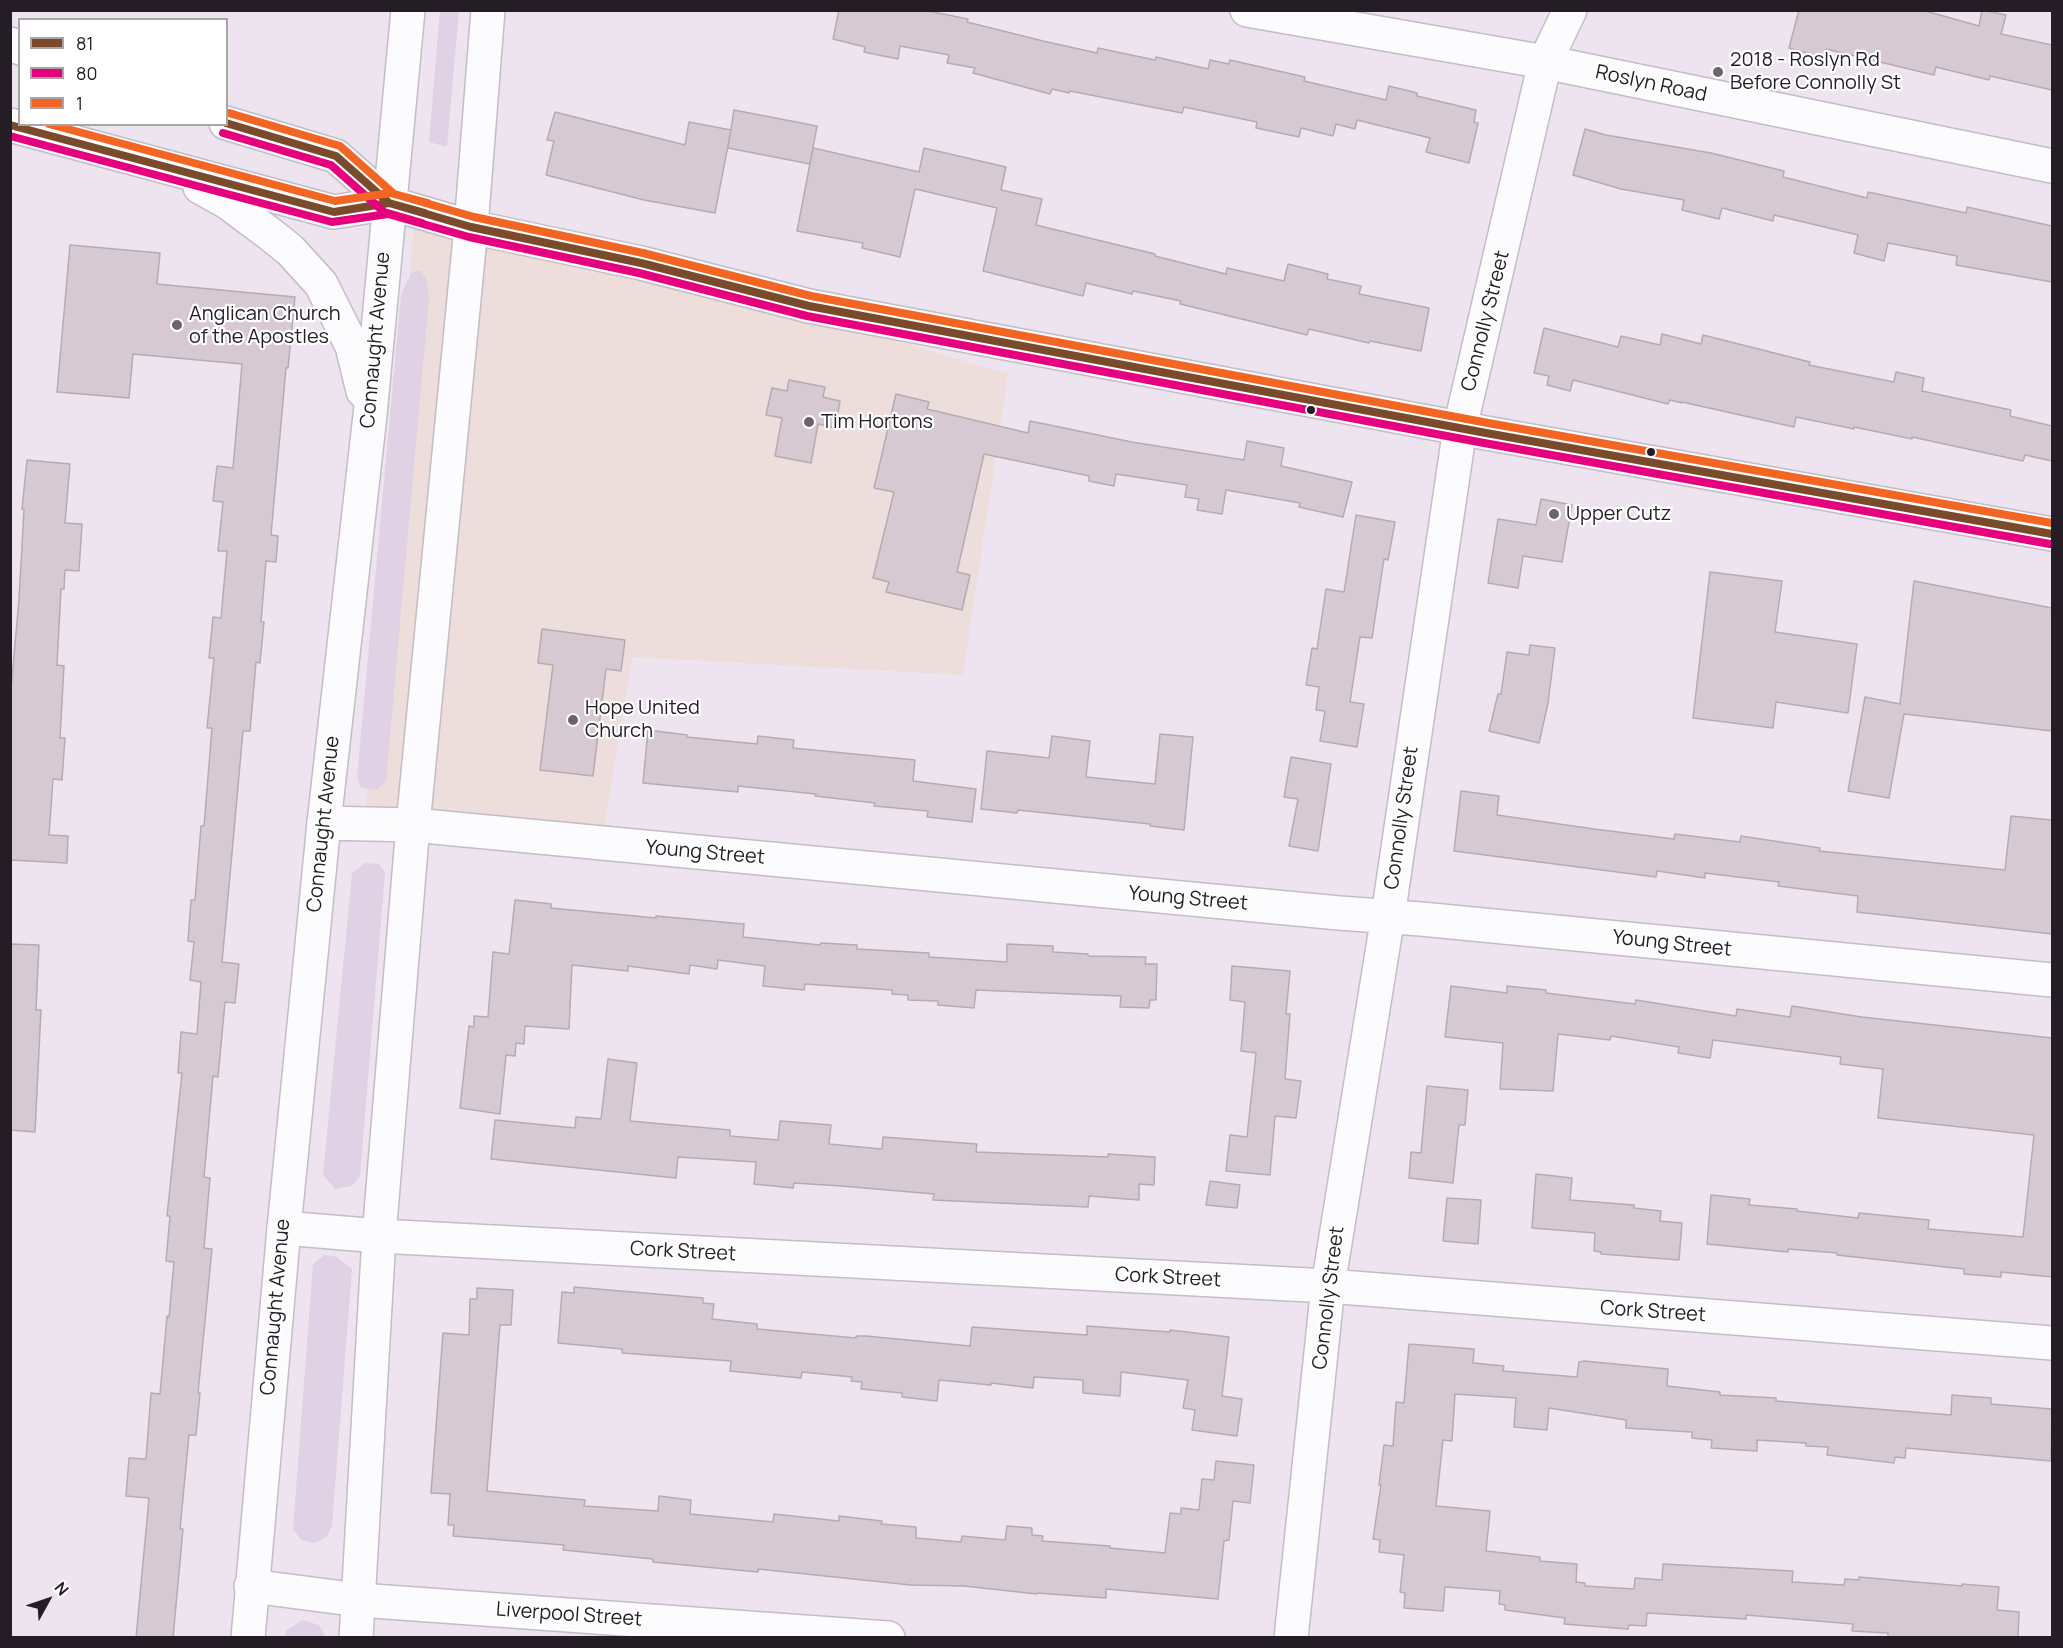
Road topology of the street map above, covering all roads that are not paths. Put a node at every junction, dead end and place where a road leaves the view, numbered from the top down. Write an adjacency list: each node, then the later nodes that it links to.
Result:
1 (408, 10): 10 (street, Connaught Avenue)
2 (488, 10): 11 (street)
3 (1247, 10): 5 (street, Roslyn Road)
4 (1570, 10): 5 (street, Connolly Street)
5 (1545, 62): 9 (street, Roslyn Road); 13 (street, Connolly Street)
6 (228, 124): 10 (street)
7 (10, 125): 8 (street)
8 (164, 166): 10 (street); 12 (street)
9 (2052, 166)
10 (389, 203): 11 (street); 12 (street, Connaught Avenue)
11 (471, 227): 13 (street); 16 (street)
12 (370, 415): 15 (street, Connaught Avenue)
13 (1460, 428): 14 (street); 17 (street, Connolly Street)
14 (2052, 534)
15 (324, 823): 16 (street, Young Street); 19 (street, Connaught Avenue)
16 (413, 825): 17 (street, Young Street); 20 (street)
17 (1388, 916): 18 (street, Young Street); 21 (street, Connolly Street)
18 (2052, 980)
19 (284, 1228): 20 (street, Cork Street); 23 (street, Connaught Avenue)
20 (379, 1236): 21 (street, Cork Street); 24 (street)
21 (1328, 1286): 22 (street, Cork Street); 28 (street, Connolly Street)
22 (2052, 1343)
23 (251, 1586): 24 (street, Liverpool Street); 25 (street, Connaught Avenue)
24 (359, 1600): 26 (street); 27 (street, Liverpool Street)
25 (248, 1638)
26 (356, 1638)
27 (888, 1638)
28 (1291, 1638)

